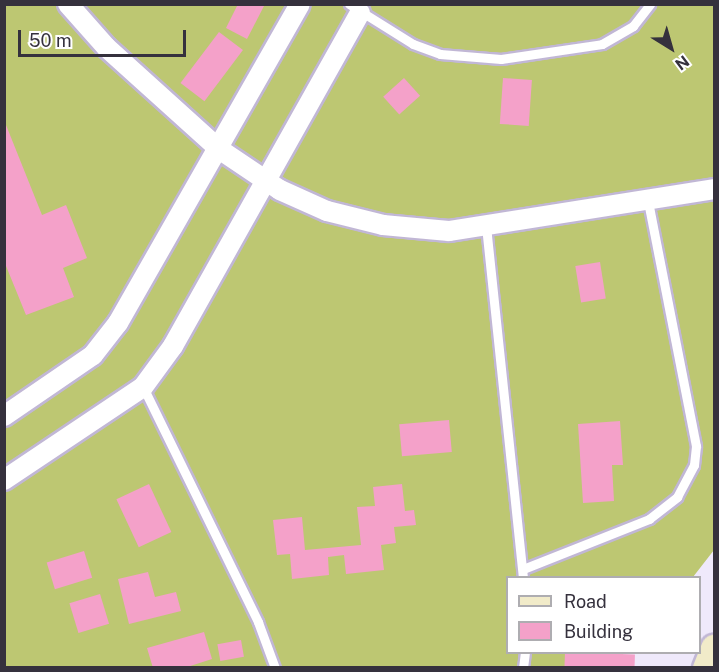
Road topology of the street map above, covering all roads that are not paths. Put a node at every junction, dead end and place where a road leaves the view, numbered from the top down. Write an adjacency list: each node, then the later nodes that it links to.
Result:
1 (68, 4): 5 (street)
2 (300, 4): 5 (street)
3 (650, 4): 4 (lane)
4 (355, 9): 6 (street)
5 (219, 150): 6 (street); 11 (street)
6 (265, 181): 9 (street); 10 (street)
7 (714, 189): 8 (street)
8 (648, 201): 9 (street); 13 (lane)
9 (486, 226): 13 (lane)
10 (143, 387): 12 (street); 15 (lane)
11 (4, 416)
12 (4, 480)
13 (523, 573)
14 (714, 648): 16 (street)
15 (275, 668)
16 (706, 668)

